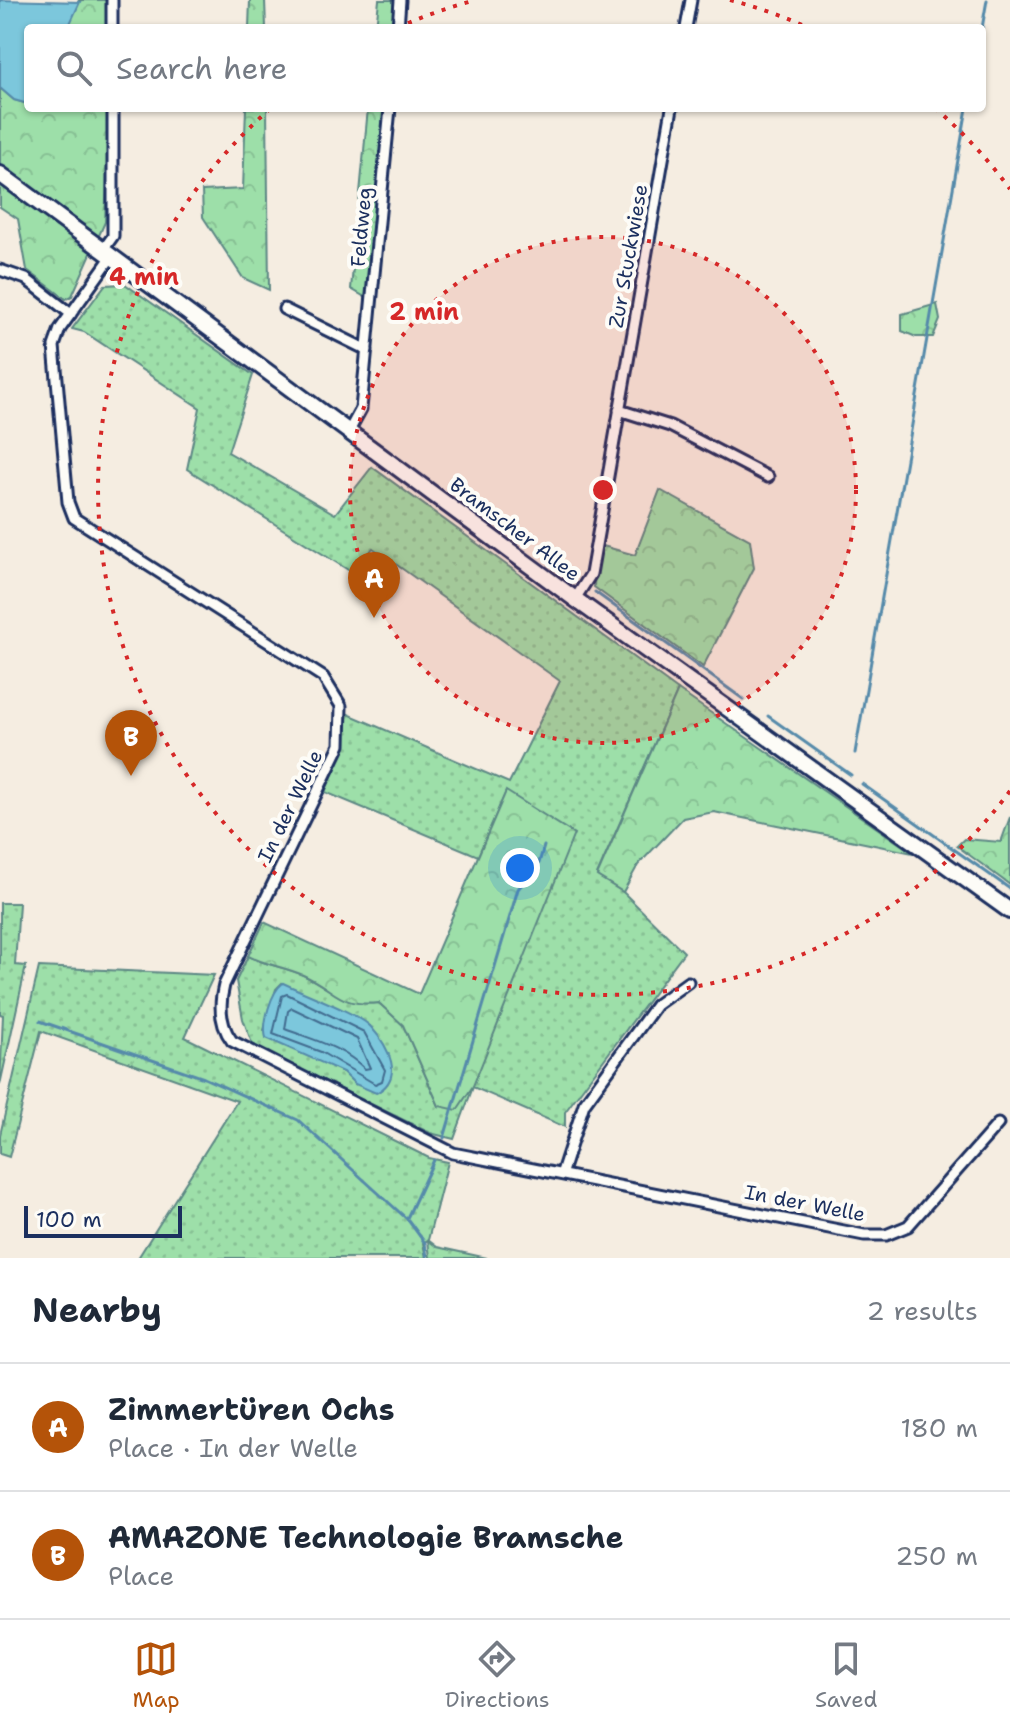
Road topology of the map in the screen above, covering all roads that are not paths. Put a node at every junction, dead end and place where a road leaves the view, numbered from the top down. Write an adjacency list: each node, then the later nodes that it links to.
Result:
1 (112, 0): 4 (street)
2 (400, 0): 5 (street)
3 (691, 0): 6 (street)
4 (112, 24)
5 (398, 24)
6 (687, 24)
7 (113, 112): 11 (street)
8 (390, 112): 15 (street, Feldweg)
9 (671, 112): 16 (street, Zur Stuckwiese)
10 (0, 174): 11 (main road, Bramscher Allee)
11 (108, 253): 14 (street, In der Welle); 17 (main road, Bramscher Allee)
12 (0, 270): 14 (street)
13 (284, 309): 15 (street)
14 (71, 314): 23 (street, In der Welle)
15 (367, 350): 17 (street, Feldweg)
16 (619, 410): 18 (street); 19 (street, Zur Stuckwiese)
17 (349, 431): 19 (main road, Bramscher Allee)
18 (768, 477)
19 (575, 599): 20 (main road, Bramscher Allee)
20 (1010, 911)
21 (688, 982): 23 (street)
22 (998, 1124): 23 (street, In der Welle)
23 (562, 1172)

